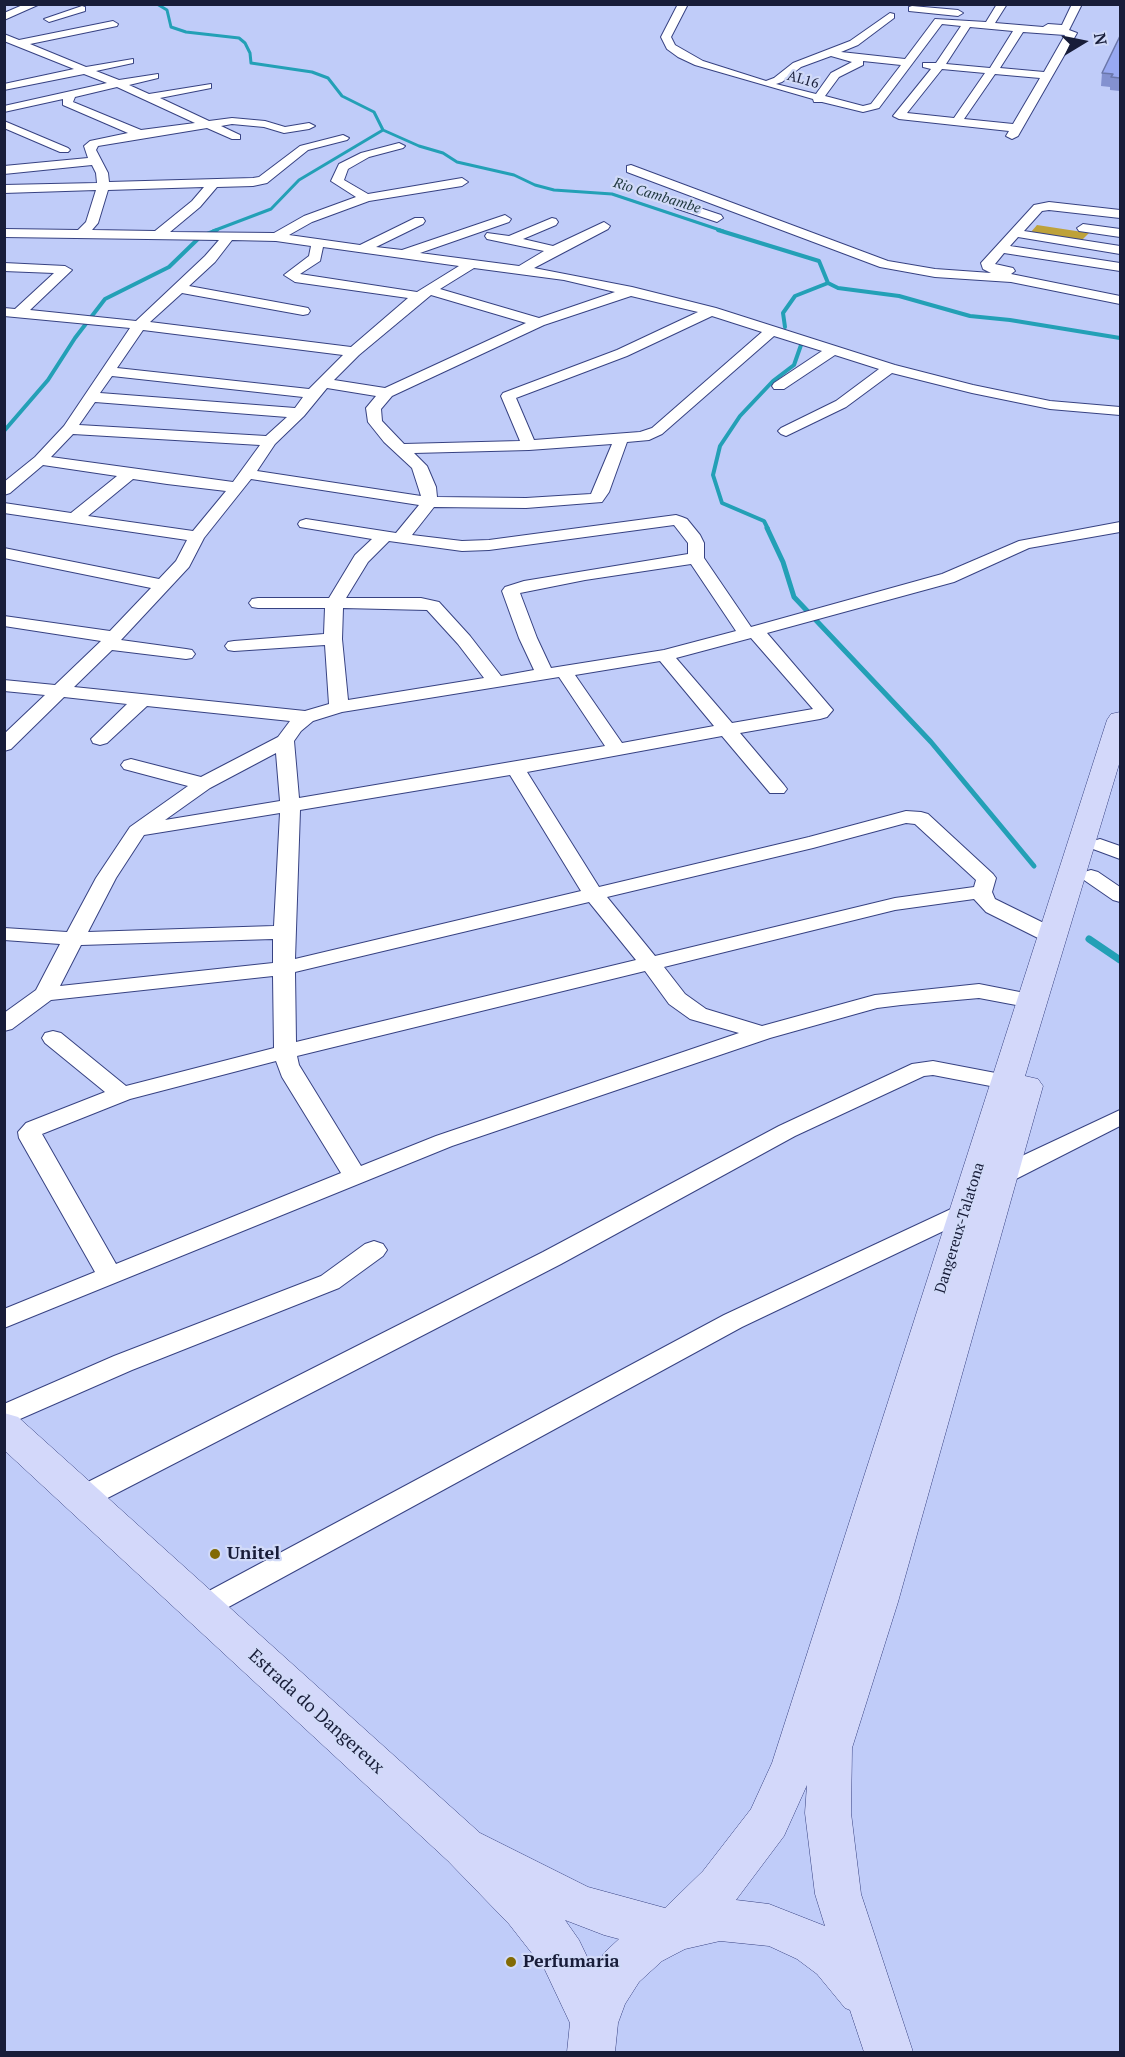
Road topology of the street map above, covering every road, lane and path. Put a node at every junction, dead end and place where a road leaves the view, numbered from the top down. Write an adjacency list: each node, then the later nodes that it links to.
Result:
1 (35, 4): 10 (street)
2 (683, 4): 35 (street, AL16)
3 (1002, 4): 11 (street)
4 (1077, 4): 11 (street)
5 (82, 9): 8 (street)
6 (912, 10): 7 (street)
7 (942, 14): 11 (street); 13 (street); 21 (street, AL16)
8 (70, 15): 12 (street); 16 (street)
9 (890, 16): 18 (street)
10 (4, 17)
11 (993, 19)
12 (49, 20)
13 (968, 23): 14 (street); 22 (street)
14 (1020, 28): 23 (street); 25 (street)
15 (4, 37): 16 (street)
16 (21, 42): 17 (street); 24 (street)
17 (4, 46)
18 (833, 52): 19 (street); 28 (street)
19 (855, 60): 21 (street); 35 (street)
20 (129, 61): 24 (street)
21 (907, 63): 22 (street); 35 (street, AL16)
22 (940, 64): 23 (street); 37 (street)
23 (994, 69): 25 (street); 37 (street)
24 (84, 70): 29 (street); 30 (street)
25 (1050, 74): 37 (street)
26 (154, 76): 30 (street)
27 (4, 77): 29 (street)
28 (770, 82)
29 (18, 84): 32 (street)
30 (119, 84): 33 (street); 34 (street)
31 (207, 86): 33 (street)
32 (4, 87)
33 (149, 97): 39 (street)
34 (69, 99): 36 (street); 42 (street)
35 (818, 100)
36 (4, 109)
37 (956, 123)
38 (4, 124): 41 (street)
39 (205, 125): 40 (street); 42 (street); 44 (street)
40 (309, 126)
41 (21, 131): 43 (street); 47 (street)
42 (140, 134): 48 (street)
43 (4, 135)
44 (236, 137)
45 (342, 138): 52 (street)
46 (399, 146): 55 (street)
47 (64, 150)
48 (97, 161): 50 (street); 53 (street)
49 (631, 169): 71 (street)
50 (4, 170)
51 (462, 182): 55 (street)
52 (213, 184): 53 (street); 66 (street)
53 (103, 185): 54 (street); 67 (street)
54 (4, 189)
55 (366, 198): 70 (street)
56 (678, 205): 71 (street)
57 (1120, 214): 63 (street)
58 (505, 219): 78 (street)
59 (419, 221): 74 (street)
60 (552, 222): 72 (street)
61 (604, 226): 76 (street)
62 (1075, 227): 64 (street)
63 (1016, 233): 75 (street); 77 (street)
64 (1120, 233)
65 (6, 234): 67 (street)
66 (160, 234): 67 (street); 68 (street)
67 (81, 236)
68 (229, 236): 70 (street); 84 (street)
69 (491, 236): 72 (street)
70 (276, 237): 73 (street)
71 (817, 239): 87 (street)
72 (510, 240): 76 (street)
73 (318, 242): 74 (street); 86 (street)
74 (363, 249): 78 (street)
75 (1002, 249): 81 (street); 83 (street)
76 (555, 250): 82 (street)
77 (1120, 250)
78 (403, 254): 79 (street)
79 (471, 264): 82 (street); 86 (street)
80 (4, 267): 91 (street)
81 (1120, 267)
82 (522, 270): 85 (street)
83 (1120, 286)
84 (178, 288): 88 (street); 93 (street)
85 (632, 291): 89 (street); 92 (street)
86 (424, 293): 92 (street); 96 (street)
87 (1120, 300)
88 (303, 311)
89 (711, 311): 94 (street); 109 (street)
90 (4, 312): 91 (street)
91 (19, 313): 93 (street)
92 (539, 322): 101 (street)
93 (139, 325): 96 (street); 98 (street)
94 (771, 331): 95 (street); 107 (street)
95 (834, 349): 97 (street); 99 (street)
96 (354, 352): 100 (street)
97 (890, 368): 103 (street); 106 (street)
98 (109, 371): 100 (street); 102 (street)
99 (779, 386)
100 (319, 388): 101 (street); 104 (street)
101 (387, 393): 110 (street)
102 (88, 397): 104 (street); 105 (street)
103 (1120, 411)
104 (299, 413): 108 (street)
105 (69, 429): 108 (street); 111 (street)
106 (786, 432)
107 (621, 439): 109 (street); 115 (street)
108 (270, 441): 113 (street)
109 (529, 445): 110 (street)
110 (400, 449): 116 (street)
111 (40, 460): 112 (street); 114 (street)
112 (129, 474): 113 (street); 118 (street)
113 (242, 481): 116 (street); 122 (street)
114 (4, 490)
115 (596, 499): 116 (street); 121 (street)
116 (430, 502): 123 (street)
117 (4, 508): 118 (street)
118 (75, 518): 122 (street)
119 (306, 524): 123 (street)
120 (1120, 526): 130 (street)
121 (604, 529): 123 (street); 125 (street)
122 (197, 537): 126 (street)
123 (392, 537): 128 (street)
124 (4, 553): 126 (street)
125 (696, 558): 130 (street); 137 (street)
126 (162, 585): 132 (street)
127 (258, 603): 128 (street)
128 (334, 604): 131 (street); 138 (street)
129 (4, 621): 132 (street)
130 (751, 632): 135 (street); 145 (street)
131 (333, 639): 133 (street); 142 (street)
132 (111, 640): 134 (street); 140 (street)
133 (234, 646)
134 (186, 654)
135 (664, 655): 136 (street); 145 (street)
136 (564, 671): 137 (street); 149 (street)
137 (545, 674): 138 (street)
138 (496, 682): 142 (street)
139 (4, 685): 140 (street)
140 (59, 691): 141 (street); 148 (street)
141 (143, 699): 143 (street); 146 (street)
142 (339, 707): 143 (street)
143 (306, 717): 147 (street)
144 (1120, 720): 163 (main road, Dangereux-Talatona)
145 (725, 729): 149 (street); 154 (street)
146 (100, 739)
147 (285, 741): 153 (street); 155 (street)
148 (4, 745)
149 (616, 748): 151 (street)
150 (131, 765): 153 (street)
151 (515, 768): 155 (street); 159 (street)
152 (1120, 777): 157 (main road, Dangereux-Talatona)
153 (203, 784): 156 (street)
154 (777, 789)
155 (290, 805): 156 (street); 161 (street)
156 (137, 831): 164 (street)
157 (1104, 858): 160 (street); 179 (main road, Dangereux-Talatona)
158 (982, 892): 159 (street); 163 (street); 165 (street)
159 (592, 893): 165 (street); 166 (street)
160 (1120, 896)
161 (284, 932): 164 (street); 166 (street)
162 (4, 934): 164 (street)
163 (1052, 936): 169 (main road, Dangereux-Talatona)
164 (74, 939): 167 (street)
165 (650, 963): 172 (street); 174 (street)
166 (284, 969): 167 (street); 174 (street)
167 (45, 994): 170 (street)
168 (4, 1000): 170 (street)
169 (1032, 1001): 172 (street); 175 (main road, Dangereux-Talatona)
170 (27, 1008): 171 (street)
171 (4, 1024)
172 (762, 1032): 178 (street)
173 (53, 1038): 176 (street)
174 (285, 1052): 176 (street); 178 (street)
175 (1006, 1082): 180 (main road, Dangereux-Talatona); 186 (street)
176 (122, 1094): 182 (street)
177 (1120, 1116): 179 (street)
178 (355, 1176): 182 (street)
179 (1001, 1176): 188 (main road, Dangereux-Talatona)
180 (966, 1210): 187 (street); 188 (main road, Dangereux-Talatona)
181 (374, 1250): 184 (street)
182 (110, 1276): 183 (street)
183 (4, 1319)
184 (4, 1416)
185 (4, 1427): 186 (main road, Estrada do Dangereux)
186 (82, 1498): 187 (main road, Estrada do Dangereux)
187 (202, 1608): 189 (main road, Estrada do Dangereux)
188 (815, 1742): 190 (main road); 191 (main road)
189 (464, 1847): 190 (main road); 192 (main road, Estrada do Dangereux)
190 (673, 1931): 191 (main road); 192 (main road)
191 (883, 2041)
192 (587, 2043)

